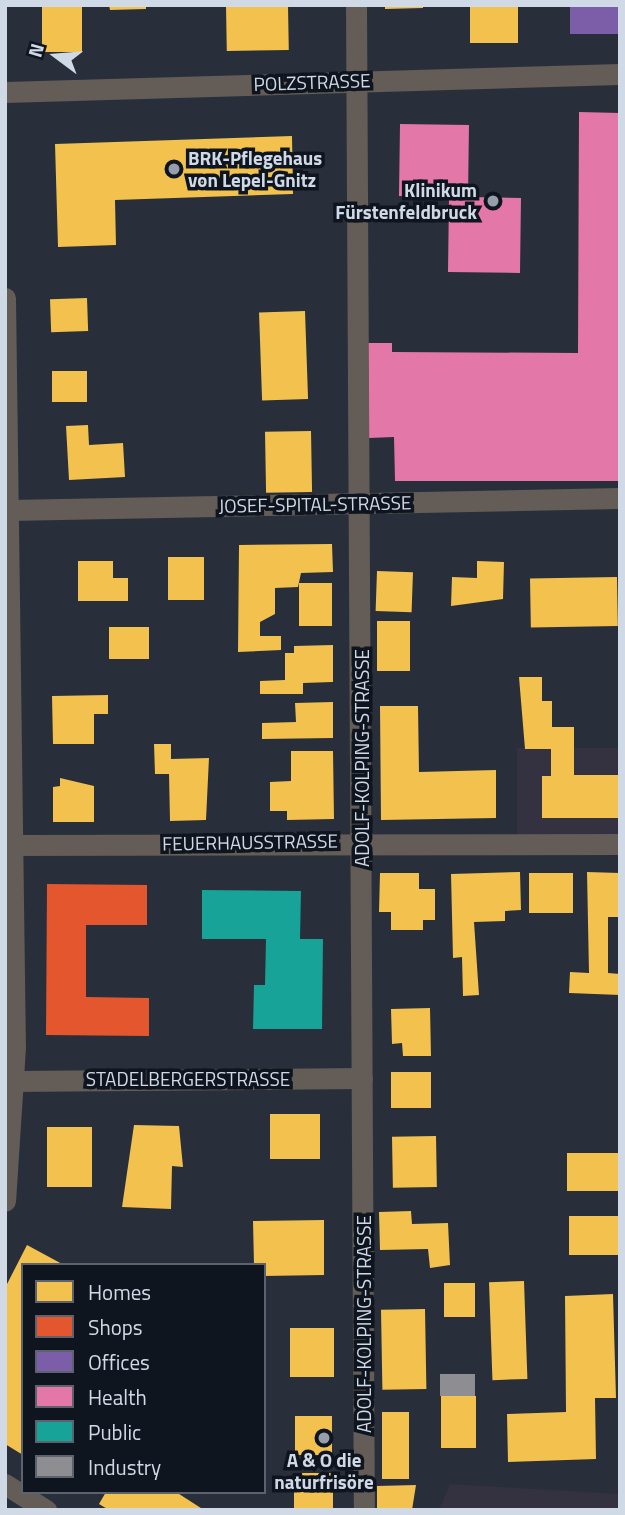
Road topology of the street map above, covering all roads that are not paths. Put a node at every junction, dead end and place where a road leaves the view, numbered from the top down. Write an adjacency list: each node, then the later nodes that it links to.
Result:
1 (356, 5): 3 (street, ADOLF-KOLPING-STRASSE)
2 (620, 74): 3 (street, POLZSTRASSE)
3 (356, 80): 4 (street, POLZSTRASSE); 8 (street, ADOLF-KOLPING-STRASSE)
4 (5, 92)
5 (5, 298): 6 (street)
6 (7, 424): 9 (street)
7 (620, 498): 8 (street, JOSEF-SPITAL-STRASSE)
8 (360, 503): 9 (street, JOSEF-SPITAL-STRASSE); 10 (street, ADOLF-KOLPING-STRASSE)
9 (9, 510): 12 (street)
10 (363, 841): 11 (street, FEUERHAUSSTRASSE); 12 (street, FEUERHAUSSTRASSE); 13 (street, ADOLF-KOLPING-STRASSE)
11 (620, 844)
12 (9, 845): 14 (street)
13 (362, 1078): 14 (street, STADELBERGERSTRASSE); 18 (street, ADOLF-KOLPING-STRASSE)
14 (14, 1081): 15 (street)
15 (5, 1201)
16 (5, 1484): 17 (street)
17 (46, 1510)
18 (364, 1510)

